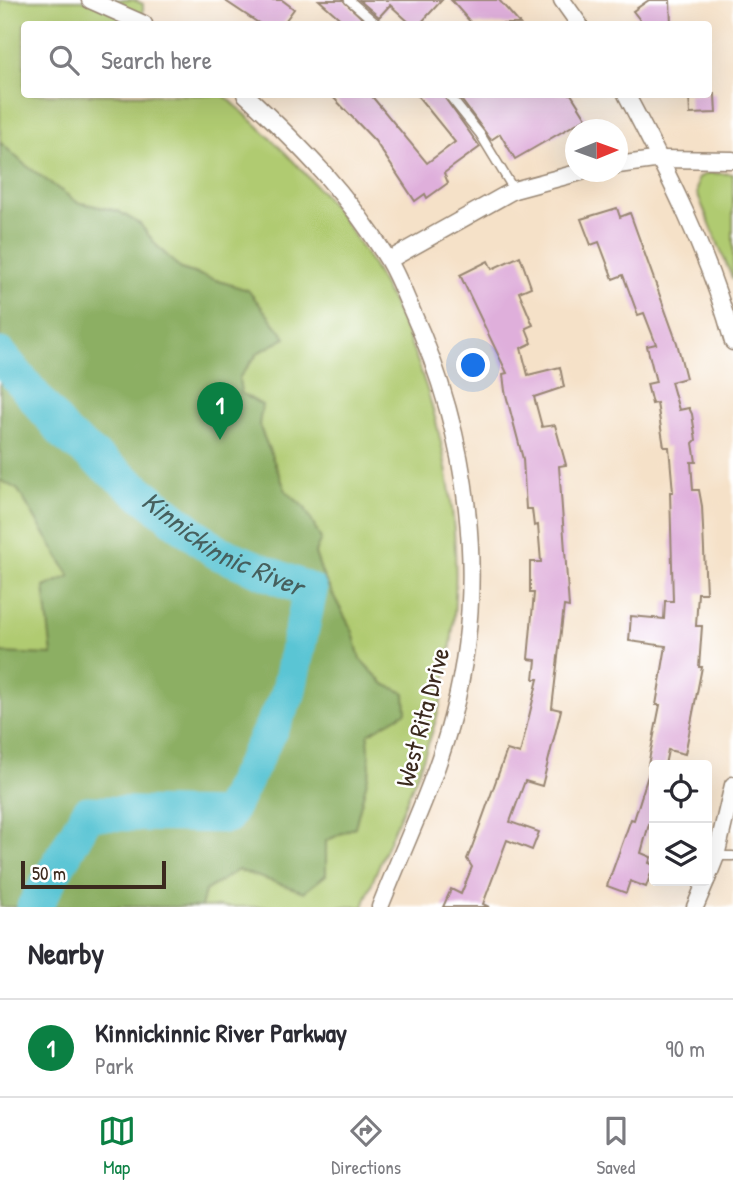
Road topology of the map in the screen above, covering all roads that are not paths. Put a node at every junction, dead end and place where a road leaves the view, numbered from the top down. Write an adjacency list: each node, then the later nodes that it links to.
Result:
1 (90, 0): 4 (street)
2 (349, 0): 5 (lane)
3 (562, 0): 6 (street)
4 (137, 21)
5 (374, 21)
6 (577, 21)
7 (249, 98): 15 (street, West Rita Drive)
8 (450, 98): 14 (lane)
9 (628, 98): 10 (street)
10 (661, 159): 11 (street); 12 (street); 16 (street)
11 (733, 160)
12 (628, 164)
13 (565, 176): 14 (street)
14 (514, 190): 15 (street)
15 (389, 260): 23 (street, West Rita Drive)
16 (728, 303): 17 (street)
17 (733, 342)
18 (733, 785): 19 (street)
19 (716, 856): 20 (lane); 21 (street)
20 (733, 856)
21 (712, 866)
22 (704, 886): 24 (street)
23 (380, 907)
24 (695, 907)

